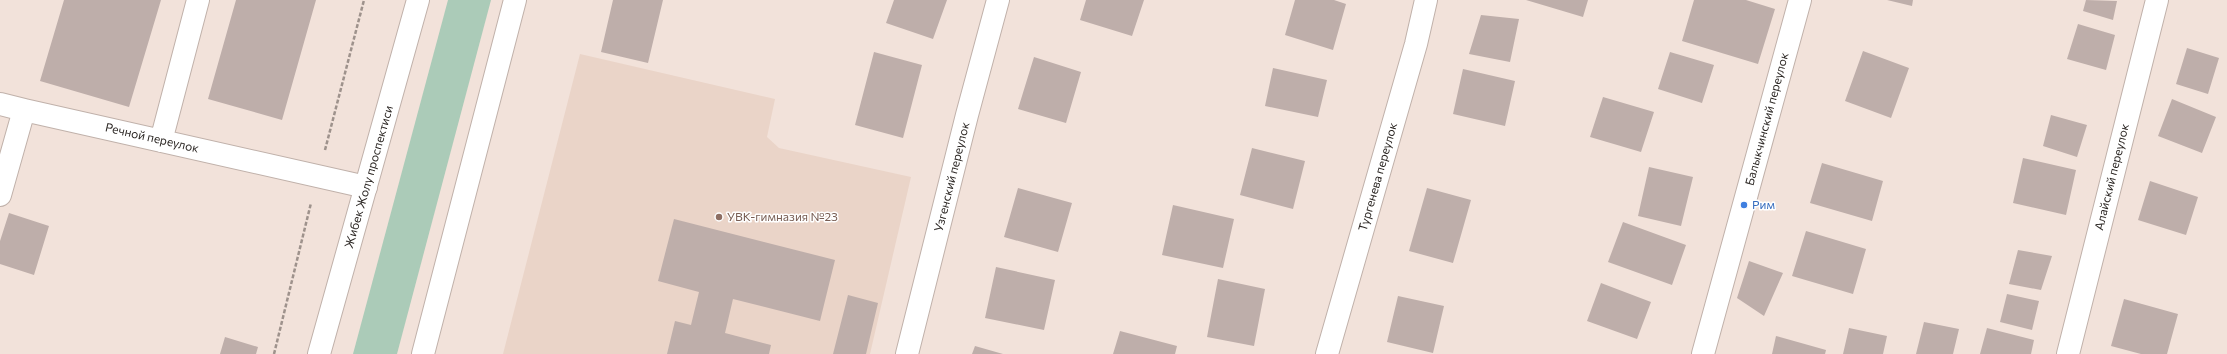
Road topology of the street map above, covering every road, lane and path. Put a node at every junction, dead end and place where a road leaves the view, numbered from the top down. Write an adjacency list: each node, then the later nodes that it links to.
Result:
1 (198, 0): 10 (street)
2 (418, 0): 11 (street, Жибек Жолу проспектиси)
3 (515, 0): 14 (street)
4 (998, 0): 15 (street, Узгенский переулок)
5 (1426, 0): 16 (street, Тургенева переулок)
6 (1800, 0): 17 (street, Балыкчинский переулок)
7 (2157, 0): 18 (street, Алайский переулок)
8 (0, 104): 9 (street, Речной переулок)
9 (24, 110): 10 (street, Речной переулок); 12 (street)
10 (161, 141): 11 (street, Речной переулок)
11 (366, 187): 13 (street, Жибек Жолу проспектиси)
12 (0, 195)
13 (319, 354)
14 (422, 354)
15 (907, 354)
16 (1327, 354)
17 (1703, 354)
18 (2068, 354)

